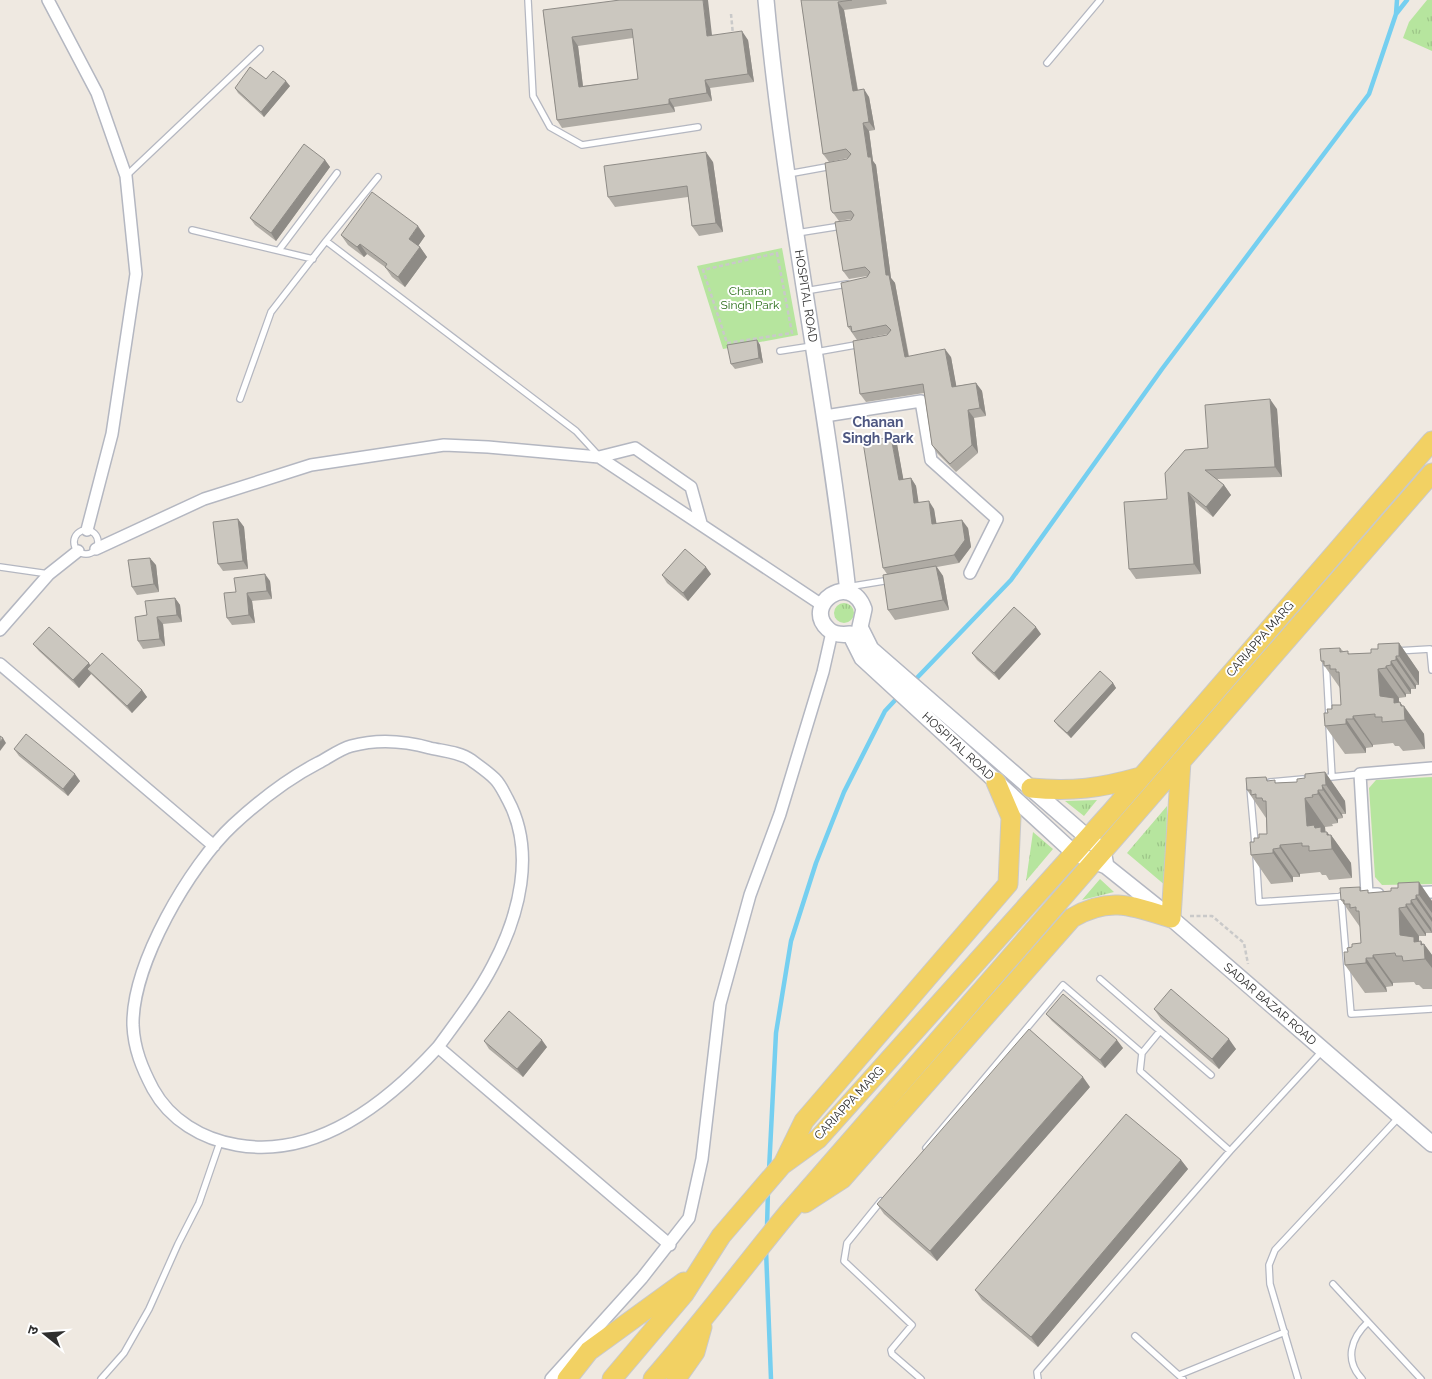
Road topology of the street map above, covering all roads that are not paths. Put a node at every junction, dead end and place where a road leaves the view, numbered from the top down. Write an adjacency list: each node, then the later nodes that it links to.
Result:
1 (48, 0): 11 (street)
2 (528, 0): 7 (lane)
3 (766, 0): 10 (street, HOSPITAL ROAD)
4 (1100, 0): 6 (lane)
5 (260, 49): 11 (lane)
6 (1047, 63)
7 (698, 127)
8 (843, 164): 10 (lane)
9 (337, 173): 17 (lane)
10 (788, 174): 15 (street, HOSPITAL ROAD)
11 (126, 176): 30 (street)
12 (378, 177): 16 (lane)
13 (845, 225): 15 (lane)
14 (192, 230): 17 (lane)
15 (797, 233): 20 (street, HOSPITAL ROAD)
16 (326, 241): 18 (lane); 27 (lane)
17 (279, 250): 18 (lane)
18 (313, 259): 24 (lane)
19 (852, 283): 20 (lane)
20 (805, 291): 22 (street, HOSPITAL ROAD)
21 (873, 342): 22 (lane)
22 (814, 349): 23 (lane); 25 (street, HOSPITAL ROAD)
23 (780, 351)
24 (240, 399)
25 (825, 416): 35 (street); 38 (street, HOSPITAL ROAD)
26 (1432, 441): 37 (main road, CARIAPPA MARG)
27 (599, 457): 29 (street); 29 (street); 31 (street)
28 (1432, 473): 39 (main road, CARIAPPA MARG)
29 (701, 523): 40 (street)
30 (87, 530): 31 (lane); 32 (lane)
31 (96, 549): 32 (lane)
32 (78, 551): 34 (street)
33 (0, 567): 34 (lane)
34 (49, 574): 41 (street)
35 (970, 574)
36 (896, 579): 38 (lane)
37 (1306, 586): 39 (main road); 52 (main road, CARIAPPA MARG)
38 (848, 589): 40 (street); 42 (street)
39 (1322, 600): 49 (main road, CARIAPPA MARG)
40 (822, 605): 43 (street)
41 (0, 630)
42 (855, 630): 43 (street); 48 (street, HOSPITAL ROAD)
43 (832, 632): 79 (street)
44 (1392, 652): 47 (lane)
45 (1335, 656): 53 (lane)
46 (0, 664): 57 (street)
47 (1432, 670)
48 (925, 706): 54 (street, HOSPITAL ROAD); 55 (street, HOSPITAL ROAD)
49 (1181, 761): 59 (main road, CARIAPPA MARG); 63 (main road)
50 (1432, 768): 51 (street)
51 (1360, 774): 53 (lane); 61 (street)
52 (1140, 777): 55 (main road); 56 (main road, CARIAPPA MARG)
53 (1332, 777): 62 (lane)
54 (996, 782): 58 (street, HOSPITAL ROAD); 76 (main road)
55 (1032, 788): 56 (street, HOSPITAL ROAD)
56 (1088, 838): 58 (main road, CARIAPPA MARG); 59 (street, HOSPITAL ROAD)
57 (214, 846): 67 (street); 72 (street)
58 (1074, 853): 59 (street, HOSPITAL ROAD); 76 (main road, CARIAPPA MARG)
59 (1101, 860): 63 (street, SADAR BAZAR ROAD); 78 (main road, CARIAPPA MARG)
60 (1432, 892): 61 (street)
61 (1367, 894): 62 (lane)
62 (1341, 896): 65 (lane)
63 (1179, 917): 68 (street, SADAR BAZAR ROAD); 78 (main road)
64 (1100, 979): 66 (lane)
65 (1432, 1009)
66 (1160, 1031): 69 (lane); 70 (lane)
67 (438, 1047): 72 (street); 79 (street)
68 (1323, 1050): 71 (street, SADAR BAZAR ROAD); 74 (lane)
69 (1142, 1053): 74 (lane); 75 (lane)
70 (1211, 1075)
71 (1400, 1116): 73 (street, SADAR BAZAR ROAD); 84 (lane)
72 (220, 1142): 87 (lane)
73 (1432, 1144)
74 (1230, 1151): 94 (lane)
75 (923, 1152)
76 (782, 1165): 80 (main road, CARIAPPA MARG)
77 (885, 1197): 93 (lane)
78 (787, 1214): 82 (main road, CARIAPPA MARG)
79 (670, 1245): 88 (street)
80 (698, 1272): 89 (main road); 90 (main road, CARIAPPA MARG)
81 (1333, 1284): 83 (lane)
82 (703, 1321): 91 (main road, CARIAPPA MARG); 92 (main road)
83 (1368, 1322): 96 (lane); 97 (lane)
84 (1285, 1332): 86 (lane); 95 (lane)
85 (1135, 1336): 86 (lane)
86 (1181, 1377)
87 (101, 1379)
88 (551, 1379)
89 (566, 1379)
90 (612, 1379)
91 (653, 1379)
92 (676, 1379)
93 (920, 1379)
94 (1038, 1379)
95 (1298, 1379)
96 (1362, 1379)
97 (1421, 1379)

